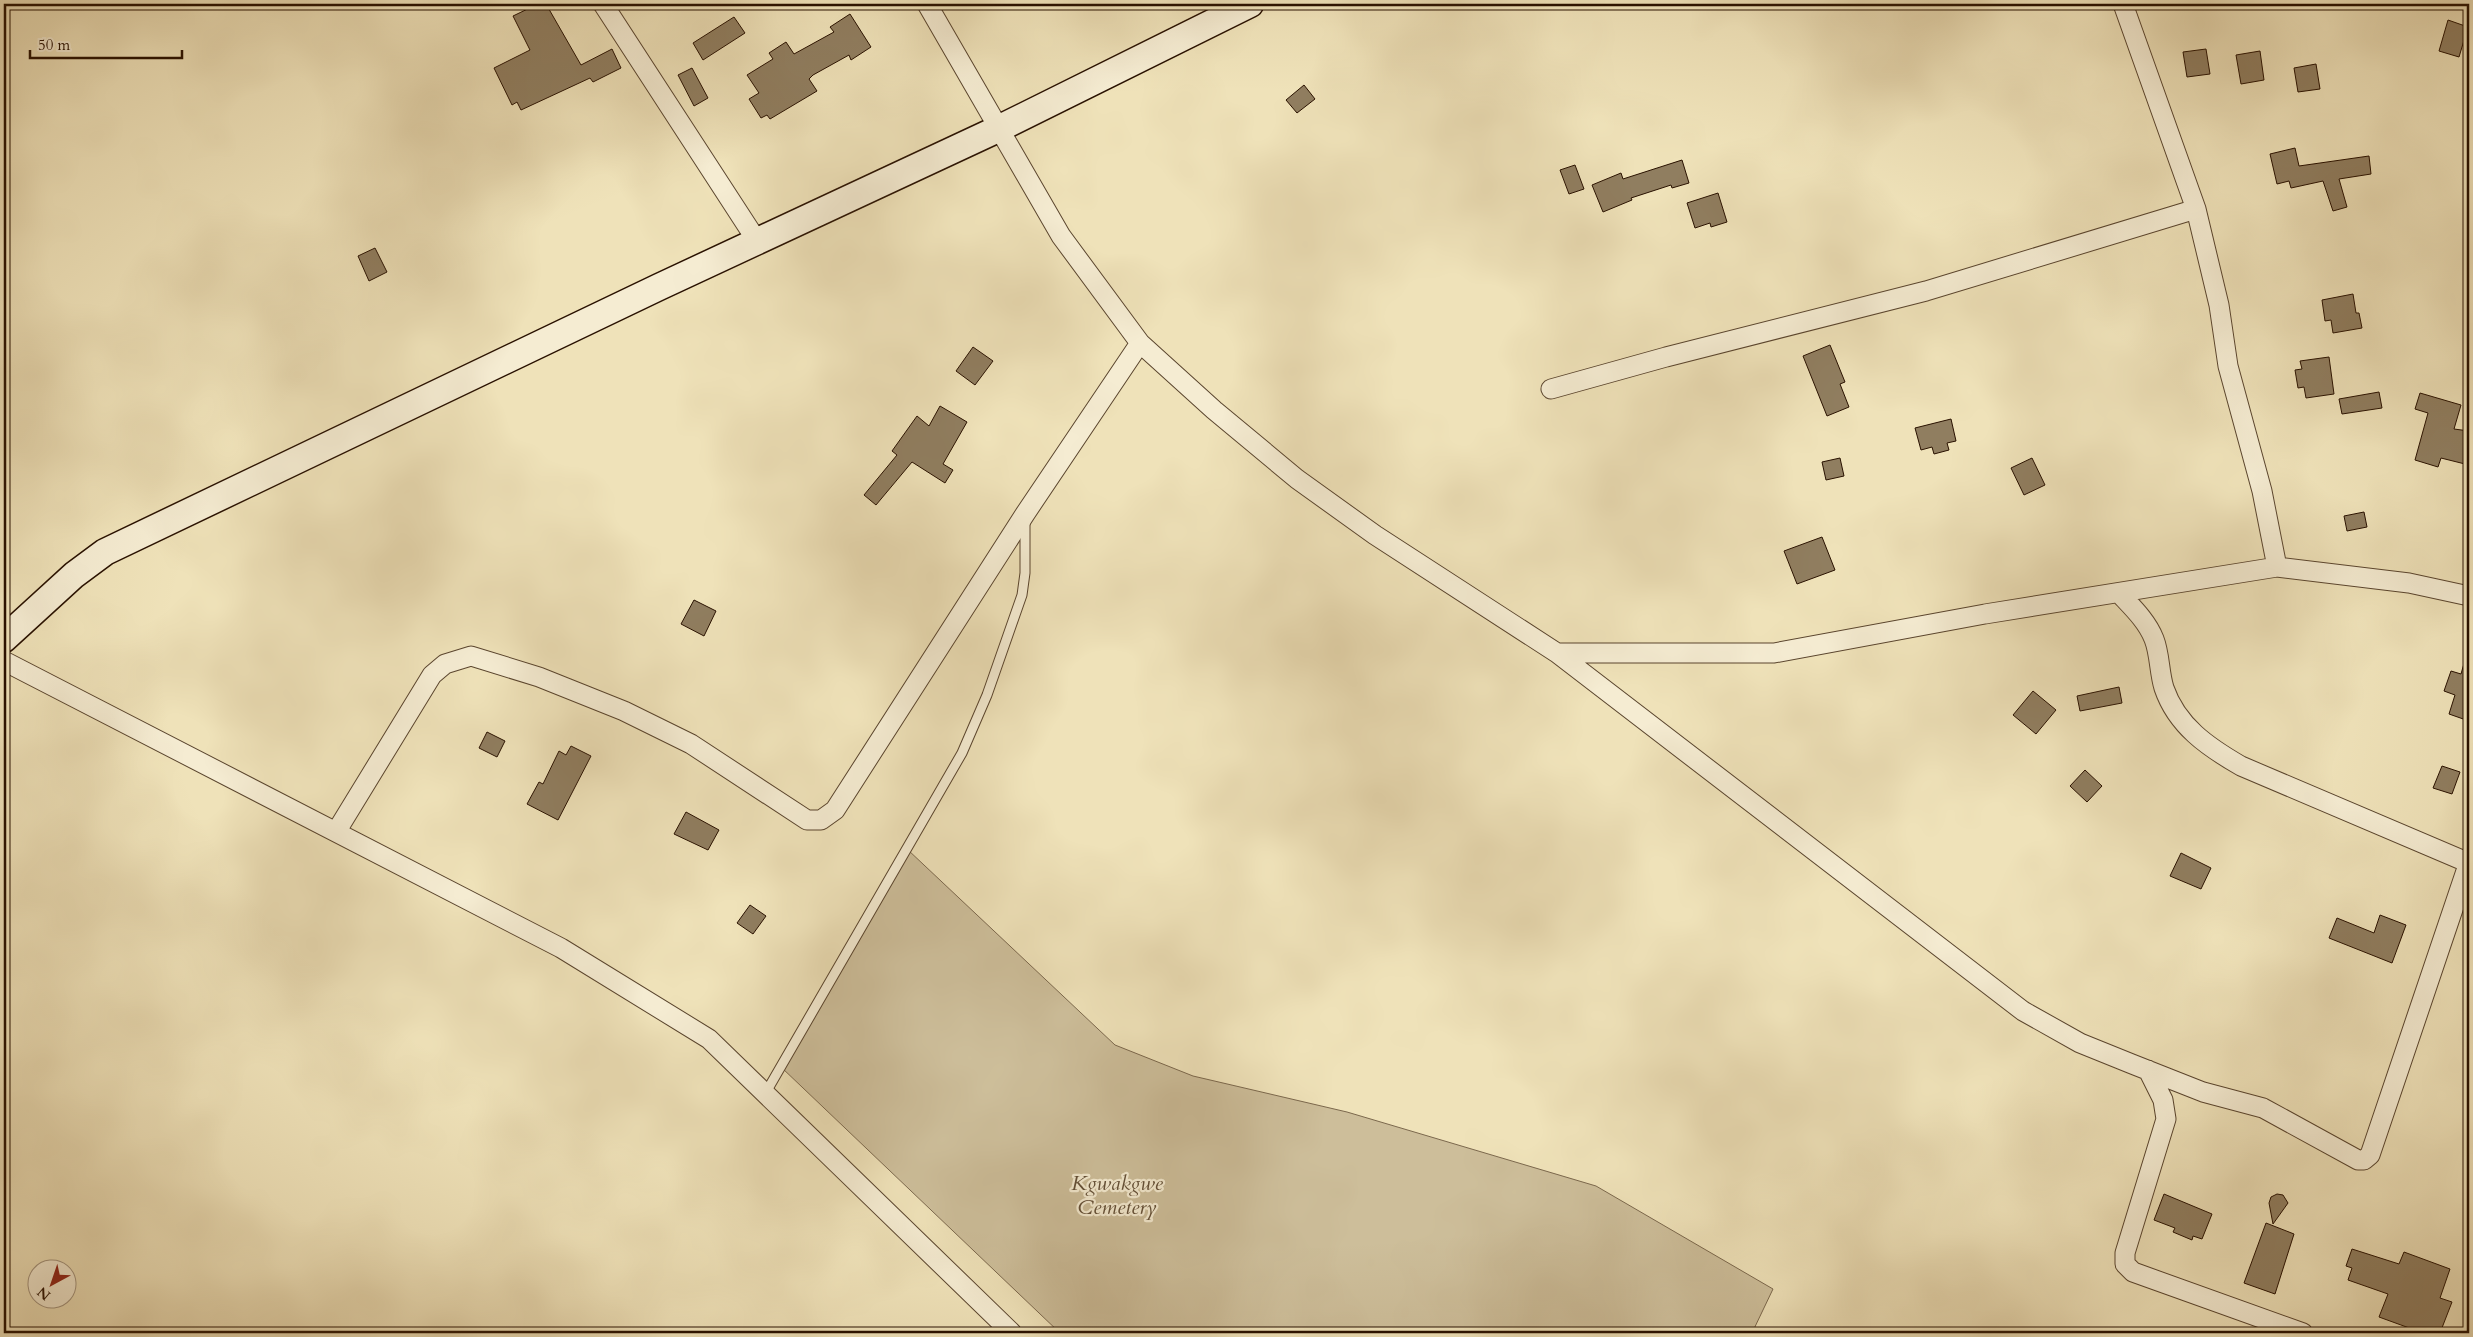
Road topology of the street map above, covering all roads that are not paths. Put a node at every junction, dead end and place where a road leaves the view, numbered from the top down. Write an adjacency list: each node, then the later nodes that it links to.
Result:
1 (604, 4): 7 (street)
2 (927, 4): 5 (street)
3 (1250, 4): 5 (street)
4 (2123, 4): 6 (street)
5 (998, 129): 7 (street); 8 (street)
6 (2196, 209): 9 (street); 11 (street)
7 (757, 241): 14 (street)
8 (1140, 343): 10 (street); 15 (street)
9 (1551, 389)
10 (1025, 514): 17 (street); 20 (lane)
11 (2277, 567): 12 (street); 13 (street)
12 (2119, 593): 15 (street); 18 (street)
13 (2469, 596)
14 (4, 639)
15 (1557, 653): 19 (street)
16 (4, 661): 17 (street)
17 (336, 832): 20 (street)
18 (2469, 862): 19 (street)
19 (2148, 1070): 22 (street)
20 (766, 1094): 21 (street)
21 (1012, 1333)
22 (2303, 1333)

